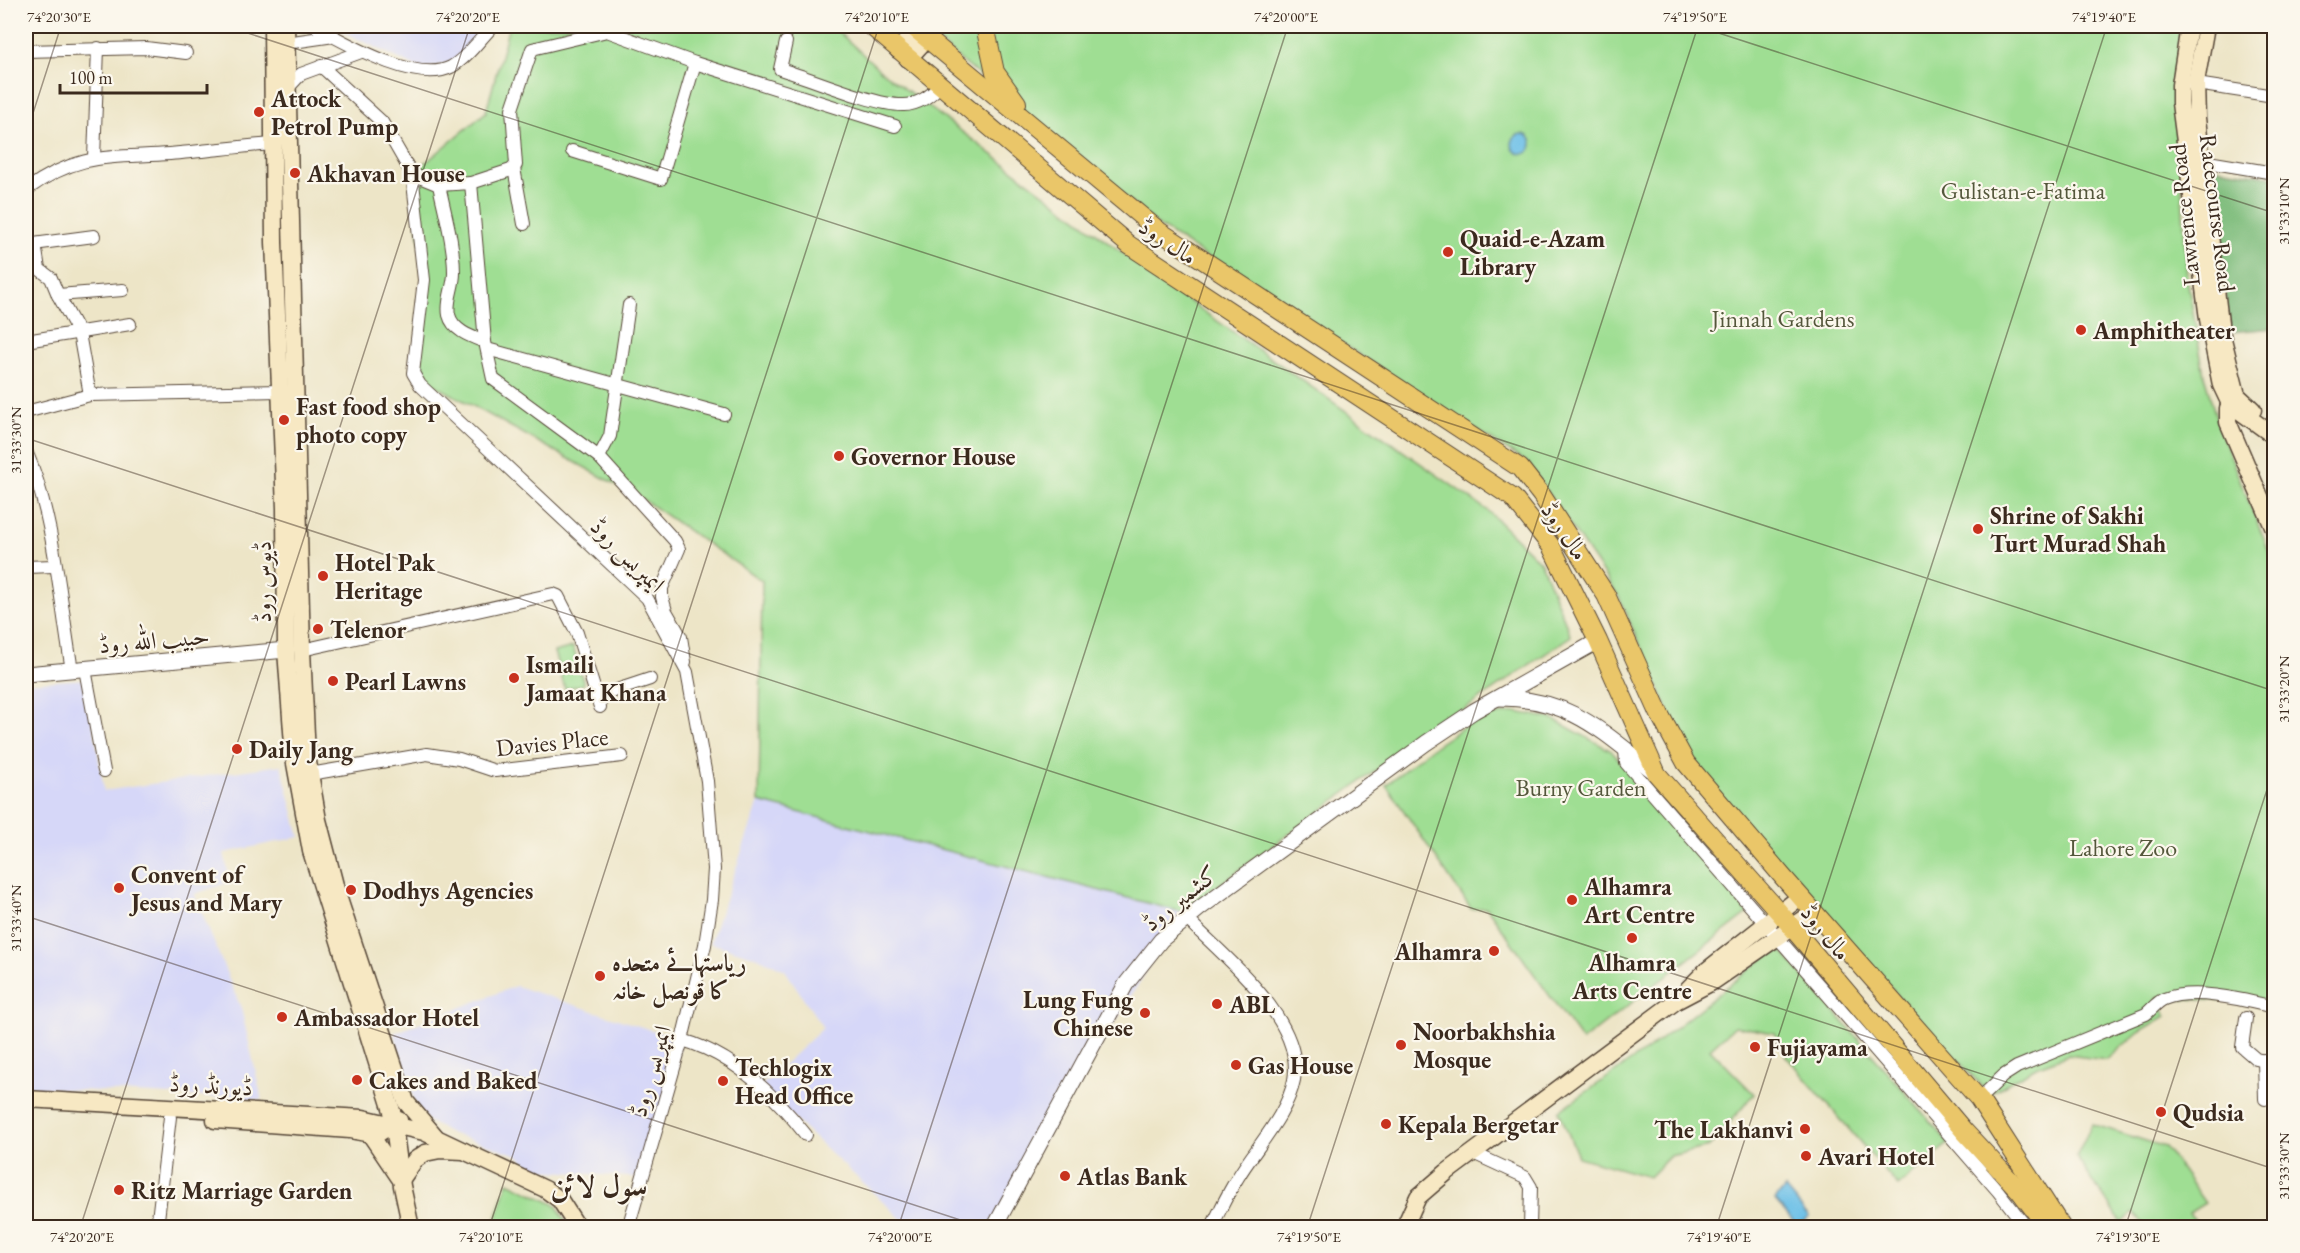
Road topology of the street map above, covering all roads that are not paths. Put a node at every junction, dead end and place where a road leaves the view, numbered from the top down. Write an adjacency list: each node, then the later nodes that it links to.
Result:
1 (314, 26): 9 (street)
2 (493, 26): 13 (street)
3 (871, 26): 15 (main road, مال روڈ)
4 (985, 26): 22 (main road)
5 (2189, 26): 18 (main road, Racecourse Road)
6 (2206, 26): 18 (main road, Lawrence Road)
7 (923, 29): 15 (main road); 22 (main road, مال روڈ)
8 (277, 30): 9 (street); 20 (main road, ڈیوس روڈ); 24 (main road, ڈیوس روڈ)
9 (334, 36): 13 (street)
10 (786, 42): 19 (street)
11 (98, 48): 12 (street); 14 (street); 26 (street)
12 (26, 51)
13 (362, 52): 17 (street)
14 (186, 53)
15 (903, 54): 19 (main road, مال روڈ)
16 (695, 63): 23 (street); 25 (street); 28 (street)
17 (321, 66): 20 (street); 30 (street, ایمپریس روڈ)
18 (2188, 84): 21 (street); 27 (main road, Lawrence Road); 47 (main road, Racecourse Road)
19 (939, 86): 60 (main road, مال روڈ)
20 (287, 89): 61 (main road, ڈیوس روڈ)
21 (2274, 96)
22 (1026, 118): 72 (main road, مال روڈ)
23 (895, 126)
24 (272, 144): 26 (street); 45 (main road, ڈیوس روڈ)
25 (572, 151)
26 (94, 159): 33 (street)
27 (2202, 161): 29 (street); 47 (main road, Lawrence Road)
28 (514, 168): 31 (street); 34 (street)
29 (2274, 173)
30 (412, 174): 32 (street); 63 (street, ایمپریس روڈ)
31 (471, 183): 32 (street); 43 (street)
32 (439, 185): 43 (street)
33 (26, 190)
34 (524, 224)
35 (94, 236): 36 (street)
36 (30, 245): 38 (street)
37 (123, 290): 38 (street)
38 (58, 295): 41 (street)
39 (629, 305): 44 (street)
40 (130, 324): 41 (street)
41 (79, 333): 42 (street); 46 (street)
42 (26, 341)
43 (486, 346): 44 (street); 55 (street)
44 (618, 386): 49 (street); 55 (street)
45 (279, 391): 46 (street); 61 (main road, ڈیوس روڈ)
46 (90, 395): 48 (street)
47 (2234, 399): 50 (main road); 51 (main road); 52 (main road, Lawrence Road)
48 (26, 412)
49 (724, 414)
50 (2246, 417): 52 (main road); 53 (main road)
51 (2274, 426)
52 (2232, 432): 57 (main road, Lawrence Road)
53 (2274, 436)
54 (26, 451): 56 (street)
55 (599, 457): 63 (street)
56 (31, 477): 58 (street)
57 (2274, 529)
58 (54, 566): 59 (street); 62 (street)
59 (26, 567)
60 (1598, 641): 66 (street, کشمیر روڈ); 71 (main road, مال روڈ)
61 (294, 650): 62 (street, حبیب اللہ روڈ); 65 (street); 70 (main road, ڈیوس روڈ); 88 (main road, ڈیوس روڈ)
62 (78, 669): 64 (street, حبیب اللہ روڈ); 69 (street)
63 (687, 672): 80 (street, ایمپریس روڈ)
64 (26, 674)
65 (650, 679)
66 (1498, 698): 67 (street); 75 (street, کشمیر روڈ)
67 (1625, 750): 71 (street); 74 (street)
68 (622, 756): 70 (street, Davies Place)
69 (104, 771)
70 (310, 774): 85 (main road, ڈیوس روڈ)
71 (1657, 774): 74 (main road, مال روڈ)
72 (1800, 897): 73 (main road, مال روڈ); 74 (main road)
73 (1814, 912): 76 (main road); 83 (main road, مال روڈ)
74 (1772, 917): 76 (main road, مال روڈ); 77 (main road)
75 (1186, 918): 100 (street, کشمیر روڈ); 101 (street)
76 (1783, 933): 77 (main road); 95 (main road, مال روڈ); 104 (street)
77 (1676, 1000): 93 (main road)
78 (2274, 1007): 83 (street)
79 (2246, 1018): 81 (street)
80 (682, 1040): 90 (street); 99 (street, ایمپریس روڈ)
81 (2269, 1061): 84 (street)
82 (26, 1099): 88 (main road, ڈیورنڈ روڈ)
83 (1979, 1099): 95 (main road, مال روڈ)
84 (2265, 1099)
85 (406, 1102): 88 (main road); 91 (main road, ڈیوس روڈ)
86 (26, 1107): 87 (main road, ڈیورنڈ روڈ)
87 (170, 1117): 89 (main road, ڈیورنڈ روڈ); 96 (street)
88 (394, 1124): 89 (main road); 91 (main road, ڈیورنڈ روڈ); 94 (main road, ڈیوس روڈ)
89 (370, 1134): 94 (main road)
90 (806, 1135)
91 (435, 1136): 92 (main road, ڈیورنڈ روڈ)
92 (464, 1151): 94 (main road); 98 (main road, ڈیورنڈ روڈ)
93 (1473, 1153): 102 (main road); 103 (street)
94 (401, 1180): 97 (main road, ڈیوس روڈ)
95 (2026, 1187): 105 (main road, مال روڈ); 106 (main road, مال روڈ)
96 (157, 1227)
97 (411, 1227)
98 (578, 1227)
99 (628, 1227)
100 (994, 1227)
101 (1211, 1227)
102 (1404, 1227)
103 (1530, 1227)
104 (2027, 1227)
105 (2048, 1227)
106 (2062, 1227)

